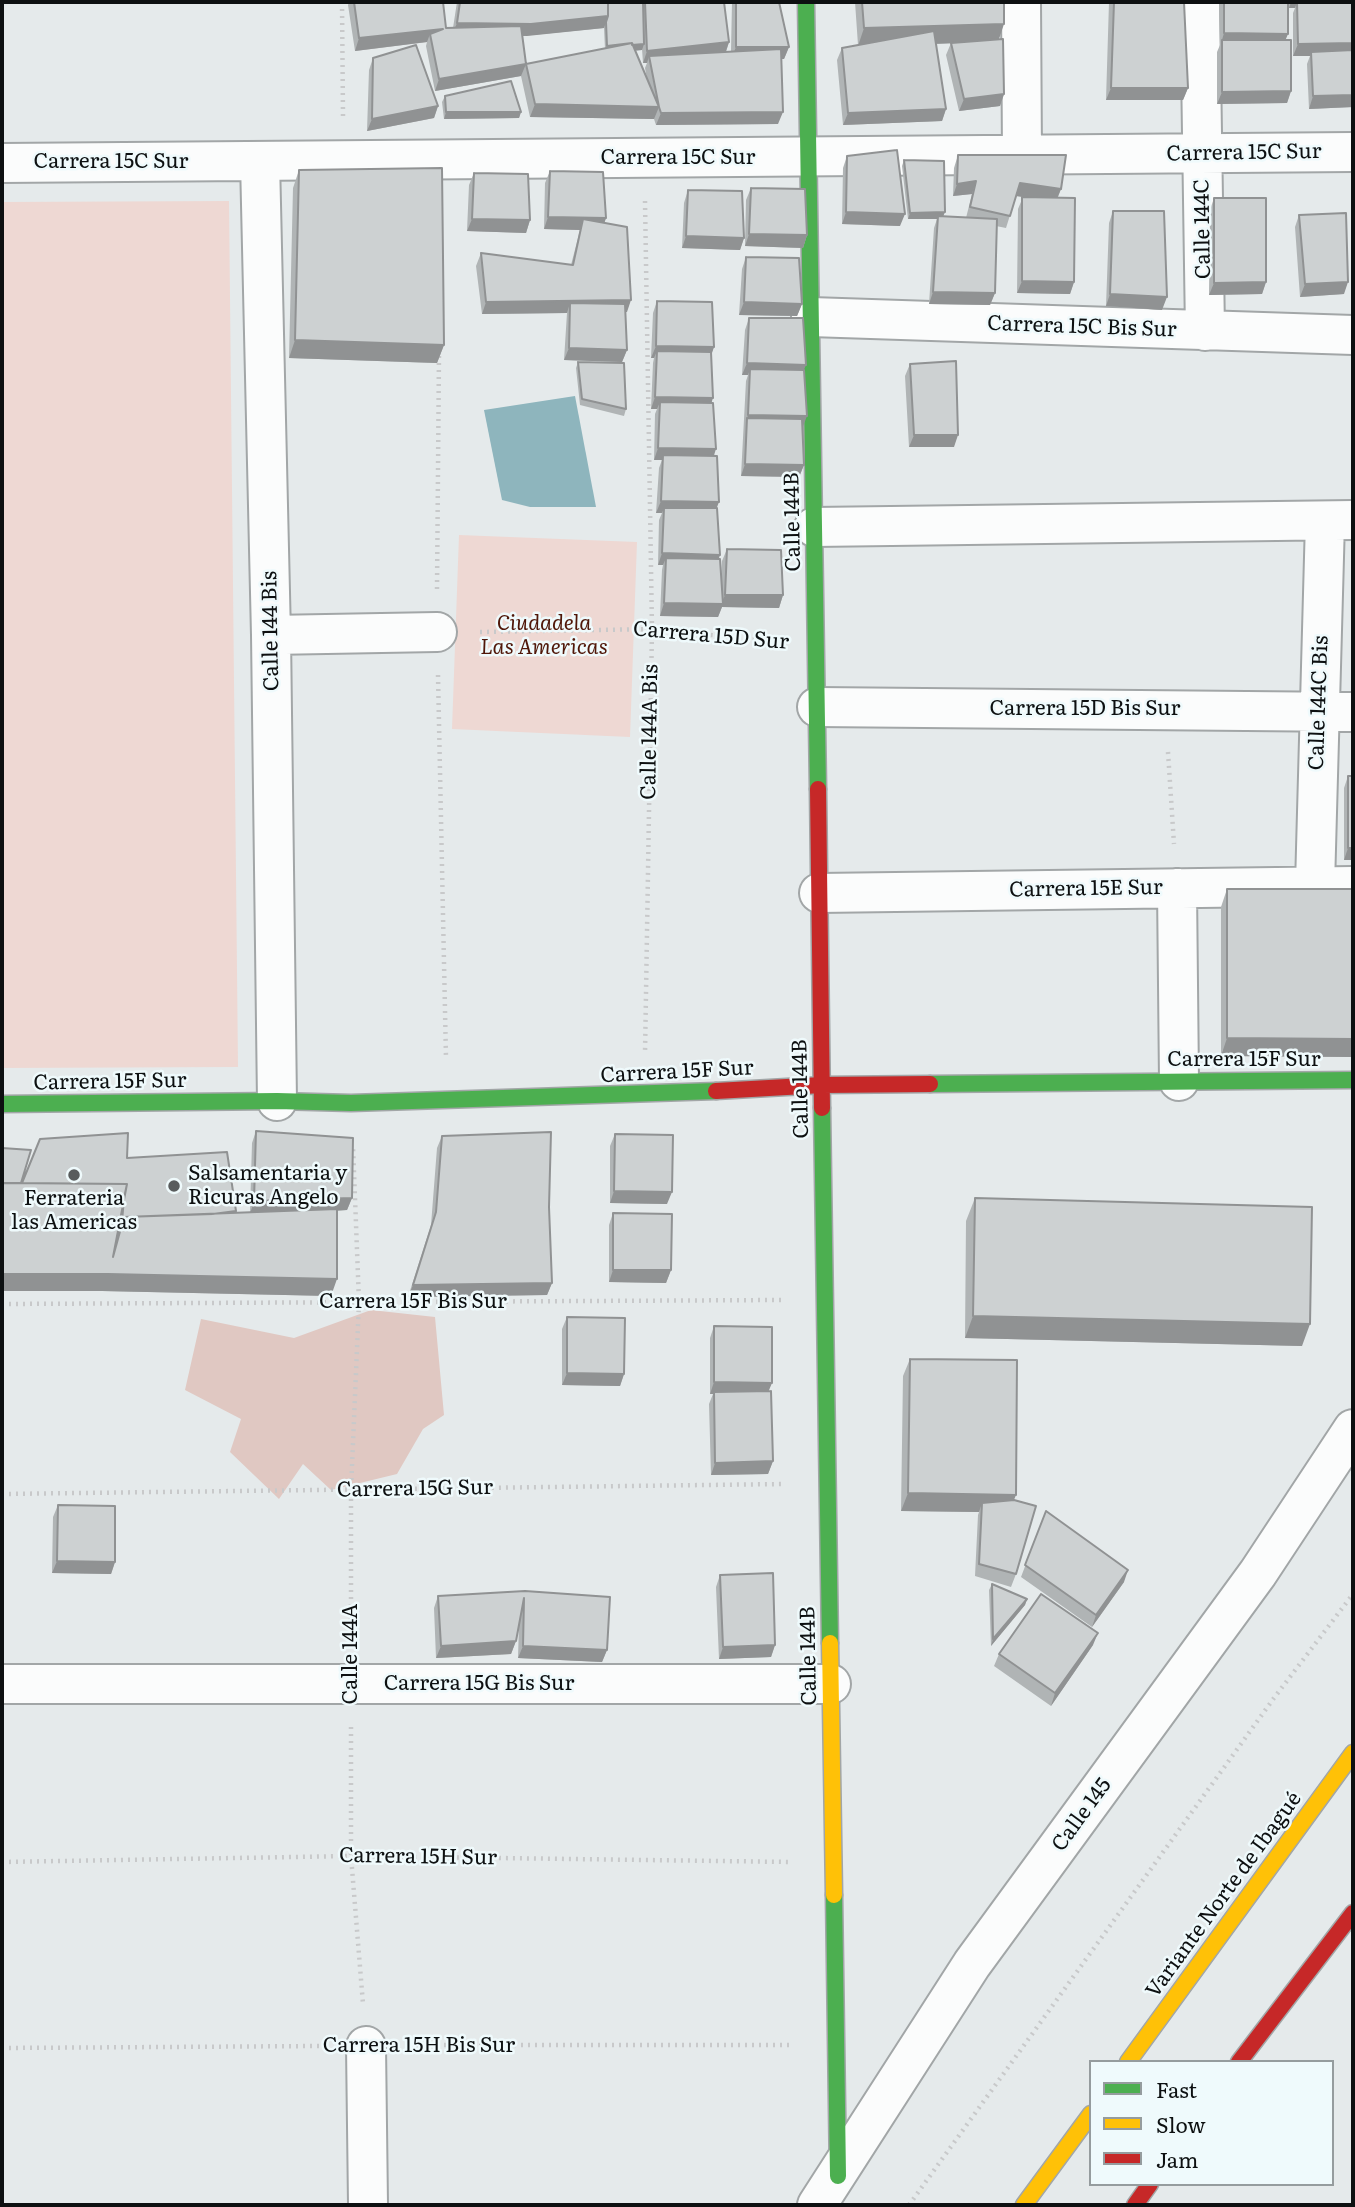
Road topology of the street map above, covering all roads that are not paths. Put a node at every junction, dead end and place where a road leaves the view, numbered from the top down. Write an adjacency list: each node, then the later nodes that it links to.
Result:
1 (806, 2): 7 (main road, Calle 144B)
2 (1021, 2): 6 (street)
3 (1200, 2): 5 (street, Calle 144C)
4 (1353, 152): 5 (street, Carrera 15C Sur)
5 (1201, 154): 6 (street, Carrera 15C Sur); 11 (street, Calle 144C)
6 (1022, 155): 7 (street, Carrera 15C Sur)
7 (808, 157): 8 (street, Carrera 15C Sur); 10 (main road, Calle 144B)
8 (260, 161): 9 (street, Carrera 15C Sur); 16 (street, Calle 144 Bis)
9 (2, 163)
10 (811, 317): 11 (street, Carrera 15C Bis Sur); 14 (main road, Calle 144B)
11 (1205, 331): 12 (street, Carrera 15C Bis Sur)
12 (1353, 335)
13 (1339, 521): 14 (street); 18 (street, Calle 144C Bis)
14 (814, 527): 17 (main road, Calle 144B)
15 (437, 632): 16 (street)
16 (271, 635): 26 (street, Calle 144 Bis)
17 (817, 707): 18 (street, Carrera 15D Bis Sur); 22 (main road, Calle 144B)
18 (1336, 712): 19 (street, Calle 144C Bis)
19 (1315, 885): 20 (street, Carrera 15E Sur); 21 (street, Carrera 15E Sur)
20 (1353, 886)
21 (1177, 888): 22 (street, Carrera 15E Sur); 24 (street)
22 (819, 893): 25 (main road, Calle 144B)
23 (1353, 1080): 24 (main road, Carrera 15F Sur)
24 (1179, 1081): 25 (main road, Carrera 15F Sur)
25 (822, 1085): 26 (main road, Carrera 15F Sur); 30 (main road, Calle 144B)
26 (277, 1101): 27 (main road, Carrera 15F Sur)
27 (2, 1104)
28 (1353, 1429): 38 (street, Calle 145)
29 (2, 1684): 30 (street, Carrera 15G Bis Sur)
30 (831, 1684): 38 (main road, Calle 144B)
31 (1353, 1753): 34 (main road, Variante Norte de Ibagué)
32 (1353, 1913): 35 (main road)
33 (366, 2046): 39 (street)
34 (1130, 2060)
35 (1241, 2060)
36 (1089, 2117): 40 (main road)
37 (1149, 2186): 41 (main road)
38 (828, 2191)
39 (368, 2205)
40 (1024, 2205)
41 (1135, 2205)

